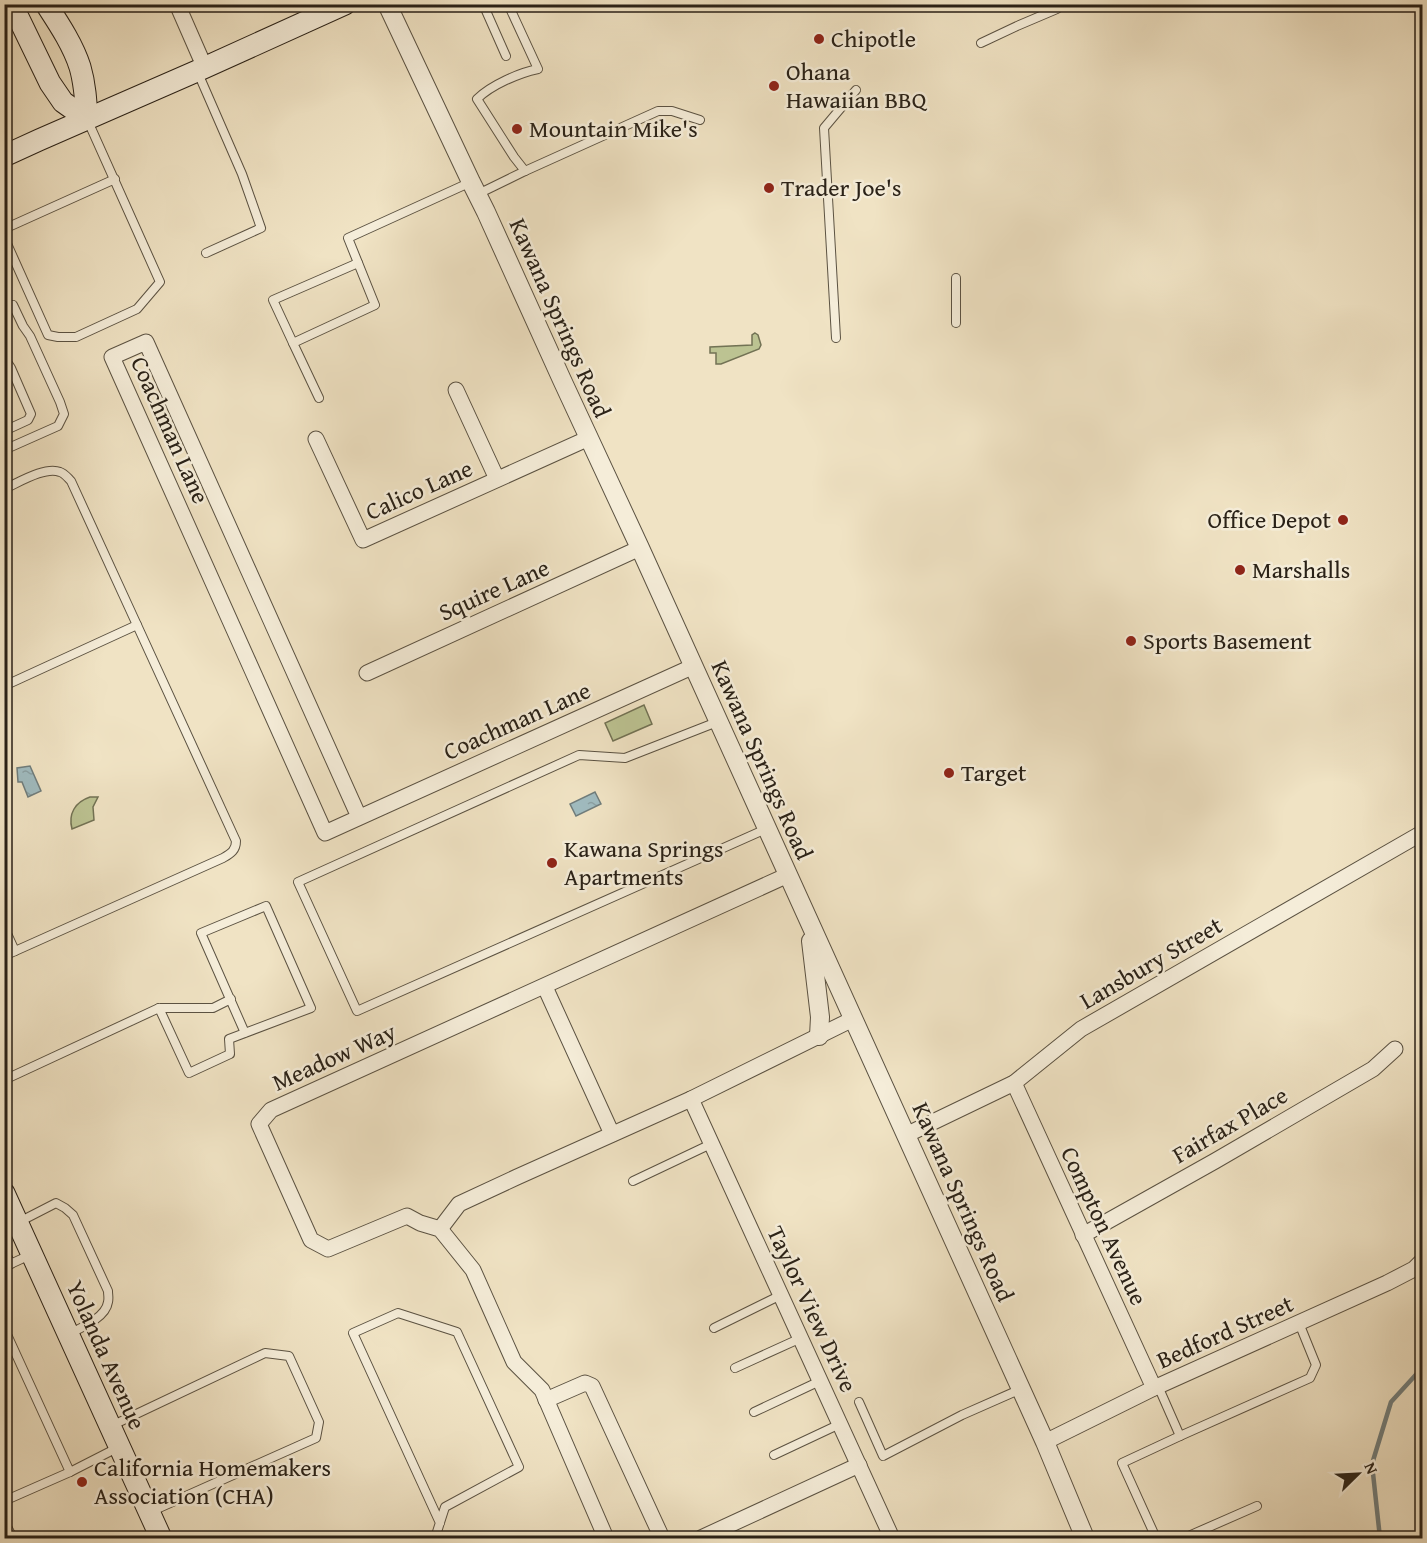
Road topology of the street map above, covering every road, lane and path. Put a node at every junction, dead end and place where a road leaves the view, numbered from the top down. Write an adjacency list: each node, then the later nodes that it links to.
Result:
1 (10, 4): 14 (main road)
2 (46, 4): 14 (main road)
3 (177, 4): 12 (street)
4 (345, 4): 8 (main road)
5 (387, 4): 19 (street, Kawana Springs Road)
6 (483, 4): 11 (lane)
7 (508, 4): 17 (lane)
8 (322, 9): 12 (main road)
9 (1057, 9): 10 (lane)
10 (981, 43)
11 (506, 56)
12 (201, 70): 14 (main road); 22 (lane)
13 (856, 90): 27 (lane)
14 (87, 118): 16 (main road); 18 (lane)
15 (700, 120): 17 (lane)
16 (4, 156)
17 (525, 171): 19 (lane)
18 (115, 179): 20 (lane); 21 (lane)
19 (474, 188): 23 (lane); 33 (street, Kawana Springs Road)
20 (4, 229)
21 (4, 237)
22 (206, 253)
23 (358, 263): 28 (lane); 28 (lane)
24 (956, 278): 26 (lane)
25 (13, 305): 35 (lane)
26 (956, 323)
27 (836, 338)
28 (293, 344): 31 (lane)
29 (4, 361): 32 (lane)
30 (456, 390): 36 (street, Calico Lane)
31 (319, 398)
32 (4, 431)
33 (589, 438): 36 (street, Calico Lane); 38 (street, Kawana Springs Road)
34 (316, 439): 36 (street, Calico Lane)
35 (4, 450)
36 (497, 479)
37 (4, 489): 39 (lane)
38 (640, 548): 40 (street, Kawana Springs Road); 41 (street, Squire Lane)
39 (137, 625): 42 (lane); 50 (lane)
40 (694, 666): 43 (street, Kawana Springs Road); 44 (street, Coachman Lane)
41 (367, 673)
42 (4, 686)
43 (719, 722): 45 (street, Kawana Springs Road); 45 (lane)
44 (359, 818): 44 (street, Coachman Lane)
45 (767, 828): 47 (street, Kawana Springs Road)
46 (1422, 833): 60 (street, Lansbury Street)
47 (788, 875): 48 (street, Kawana Springs Road); 52 (street, Meadow Way)
48 (808, 921): 55 (street, Kawana Springs Road); 57 (street)
49 (4, 927): 50 (lane)
50 (15, 951): 51 (lane)
51 (4, 956)
52 (544, 987): 62 (street); 68 (street, Meadow Way)
53 (231, 999): 54 (lane); 56 (lane); 56 (lane)
54 (159, 1008): 56 (lane); 59 (lane)
55 (853, 1019): 57 (street); 63 (street, Kawana Springs Road)
56 (245, 1033)
57 (819, 1036): 61 (street)
58 (1395, 1049): 69 (street, Fairfax Place)
59 (4, 1080)
60 (1014, 1083): 63 (street, Lansbury Street); 69 (street, Compton Avenue)
61 (691, 1099): 62 (street); 64 (street, Taylor View Drive)
62 (612, 1134): 68 (street)
63 (906, 1135): 83 (street, Kawana Springs Road)
64 (711, 1144): 65 (lane); 74 (street, Taylor View Drive)
65 (633, 1181)
66 (4, 1193): 67 (main road, Yolanda Avenue)
67 (18, 1222): 71 (main road, Yolanda Avenue); 78 (lane)
68 (440, 1229): 84 (street)
69 (1083, 1235): 82 (street, Compton Avenue)
70 (4, 1250): 73 (lane)
71 (33, 1254): 73 (lane); 78 (main road, Yolanda Avenue)
72 (1422, 1261): 75 (street, Bedford Street)
73 (8, 1266)
74 (781, 1295): 77 (lane); 79 (street, Taylor View Drive)
75 (1299, 1323): 82 (street, Bedford Street); 89 (lane)
76 (4, 1328): 94 (lane)
77 (714, 1328)
78 (68, 1334): 88 (main road, Yolanda Avenue)
79 (801, 1338): 80 (lane); 81 (street, Taylor View Drive)
80 (735, 1368)
81 (820, 1381): 86 (lane); 87 (street, Taylor View Drive)
82 (1156, 1387): 89 (lane); 90 (street, Bedford Street)
83 (1021, 1389): 85 (lane); 90 (street, Kawana Springs Road)
84 (546, 1400): 103 (street); 104 (street)
85 (859, 1402)
86 (754, 1412)
87 (840, 1424): 92 (lane); 93 (street, Taylor View Drive)
88 (110, 1426): 91 (main road, Yolanda Avenue); 97 (lane)
89 (1180, 1436): 108 (lane)
90 (1044, 1442): 107 (street, Kawana Springs Road)
91 (119, 1448): 94 (lane); 97 (main road, Yolanda Avenue)
92 (774, 1455)
93 (859, 1465): 105 (street); 106 (street, Taylor View Drive)
94 (70, 1472): 95 (lane)
95 (4, 1501)
96 (1257, 1506): 109 (lane)
97 (149, 1512): 101 (main road, Yolanda Avenue)
98 (4, 1521): 100 (lane)
99 (440, 1523): 99 (lane); 102 (lane)
100 (12, 1539)
101 (161, 1539)
102 (435, 1539)
103 (606, 1539)
104 (662, 1539)
105 (701, 1539)
106 (892, 1539)
107 (1085, 1539)
108 (1156, 1539)
109 (1184, 1539)

